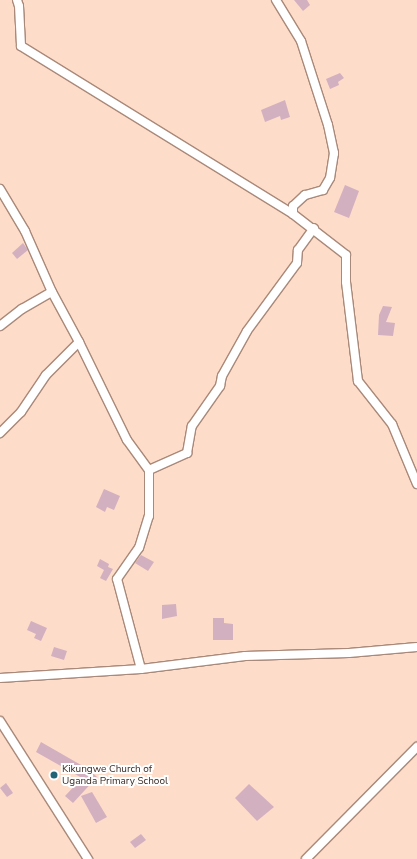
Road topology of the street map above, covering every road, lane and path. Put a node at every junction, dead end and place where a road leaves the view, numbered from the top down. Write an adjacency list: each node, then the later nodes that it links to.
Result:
1 (17, 0): 4 (street)
2 (276, 0): 4 (street)
3 (0, 189): 6 (street)
4 (294, 214): 5 (street)
5 (314, 228): 10 (street); 11 (street)
6 (52, 292): 7 (street); 8 (street)
7 (0, 326)
8 (79, 342): 9 (street); 10 (street)
9 (0, 433)
10 (149, 470): 13 (street)
11 (417, 484)
12 (417, 647): 13 (street)
13 (141, 669): 14 (street)
14 (0, 678)
15 (0, 721): 17 (street)
16 (417, 747): 18 (street)
17 (88, 859)
18 (306, 859)

